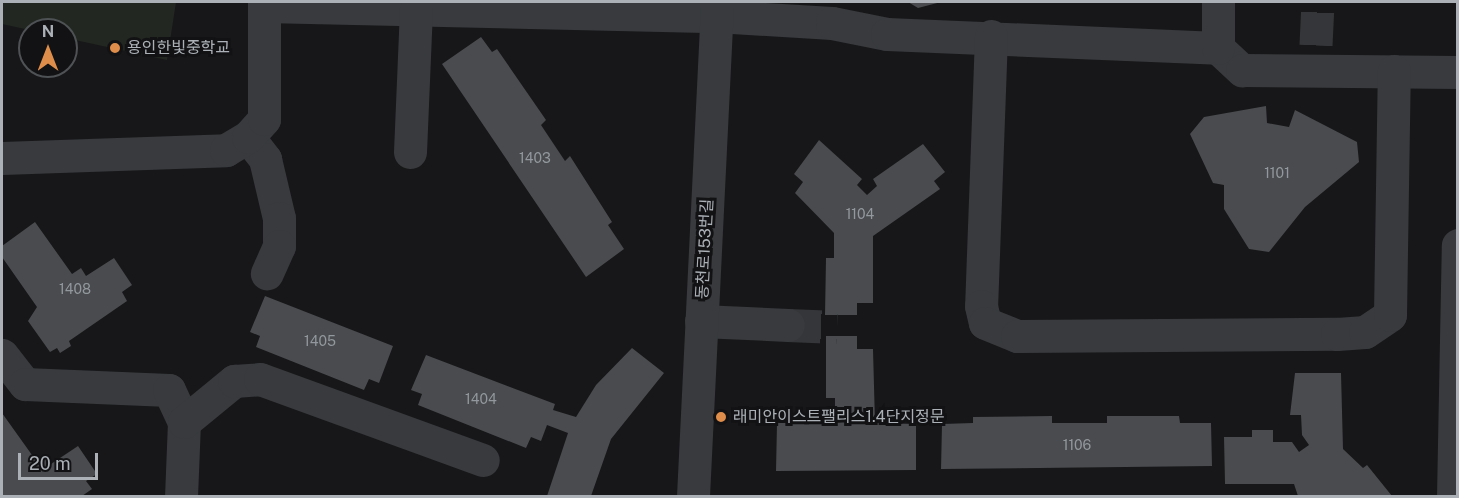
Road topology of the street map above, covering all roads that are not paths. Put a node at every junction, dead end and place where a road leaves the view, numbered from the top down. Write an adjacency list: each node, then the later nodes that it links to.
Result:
1 (1218, 2): 7 (street)
2 (264, 4): 4 (street); 10 (street)
3 (717, 9): 4 (street); 5 (street); 16 (street, 동천로153번길)
4 (416, 10): 11 (street)
5 (799, 11): 6 (street)
6 (991, 36): 7 (street); 8 (street)
7 (1218, 48): 8 (street)
8 (1394, 72): 9 (street)
9 (1458, 72)
10 (248, 137): 12 (street); 14 (street)
11 (410, 152)
12 (2, 158)
13 (1458, 245): 15 (street)
14 (267, 273)
15 (1457, 296): 23 (street)
16 (701, 321): 17 (street); 22 (street, 동천로153번길)
17 (788, 325)
18 (2, 355): 19 (street)
19 (184, 422): 20 (street); 21 (street)
20 (483, 460)
21 (181, 496)
22 (693, 496)
23 (1453, 496)

